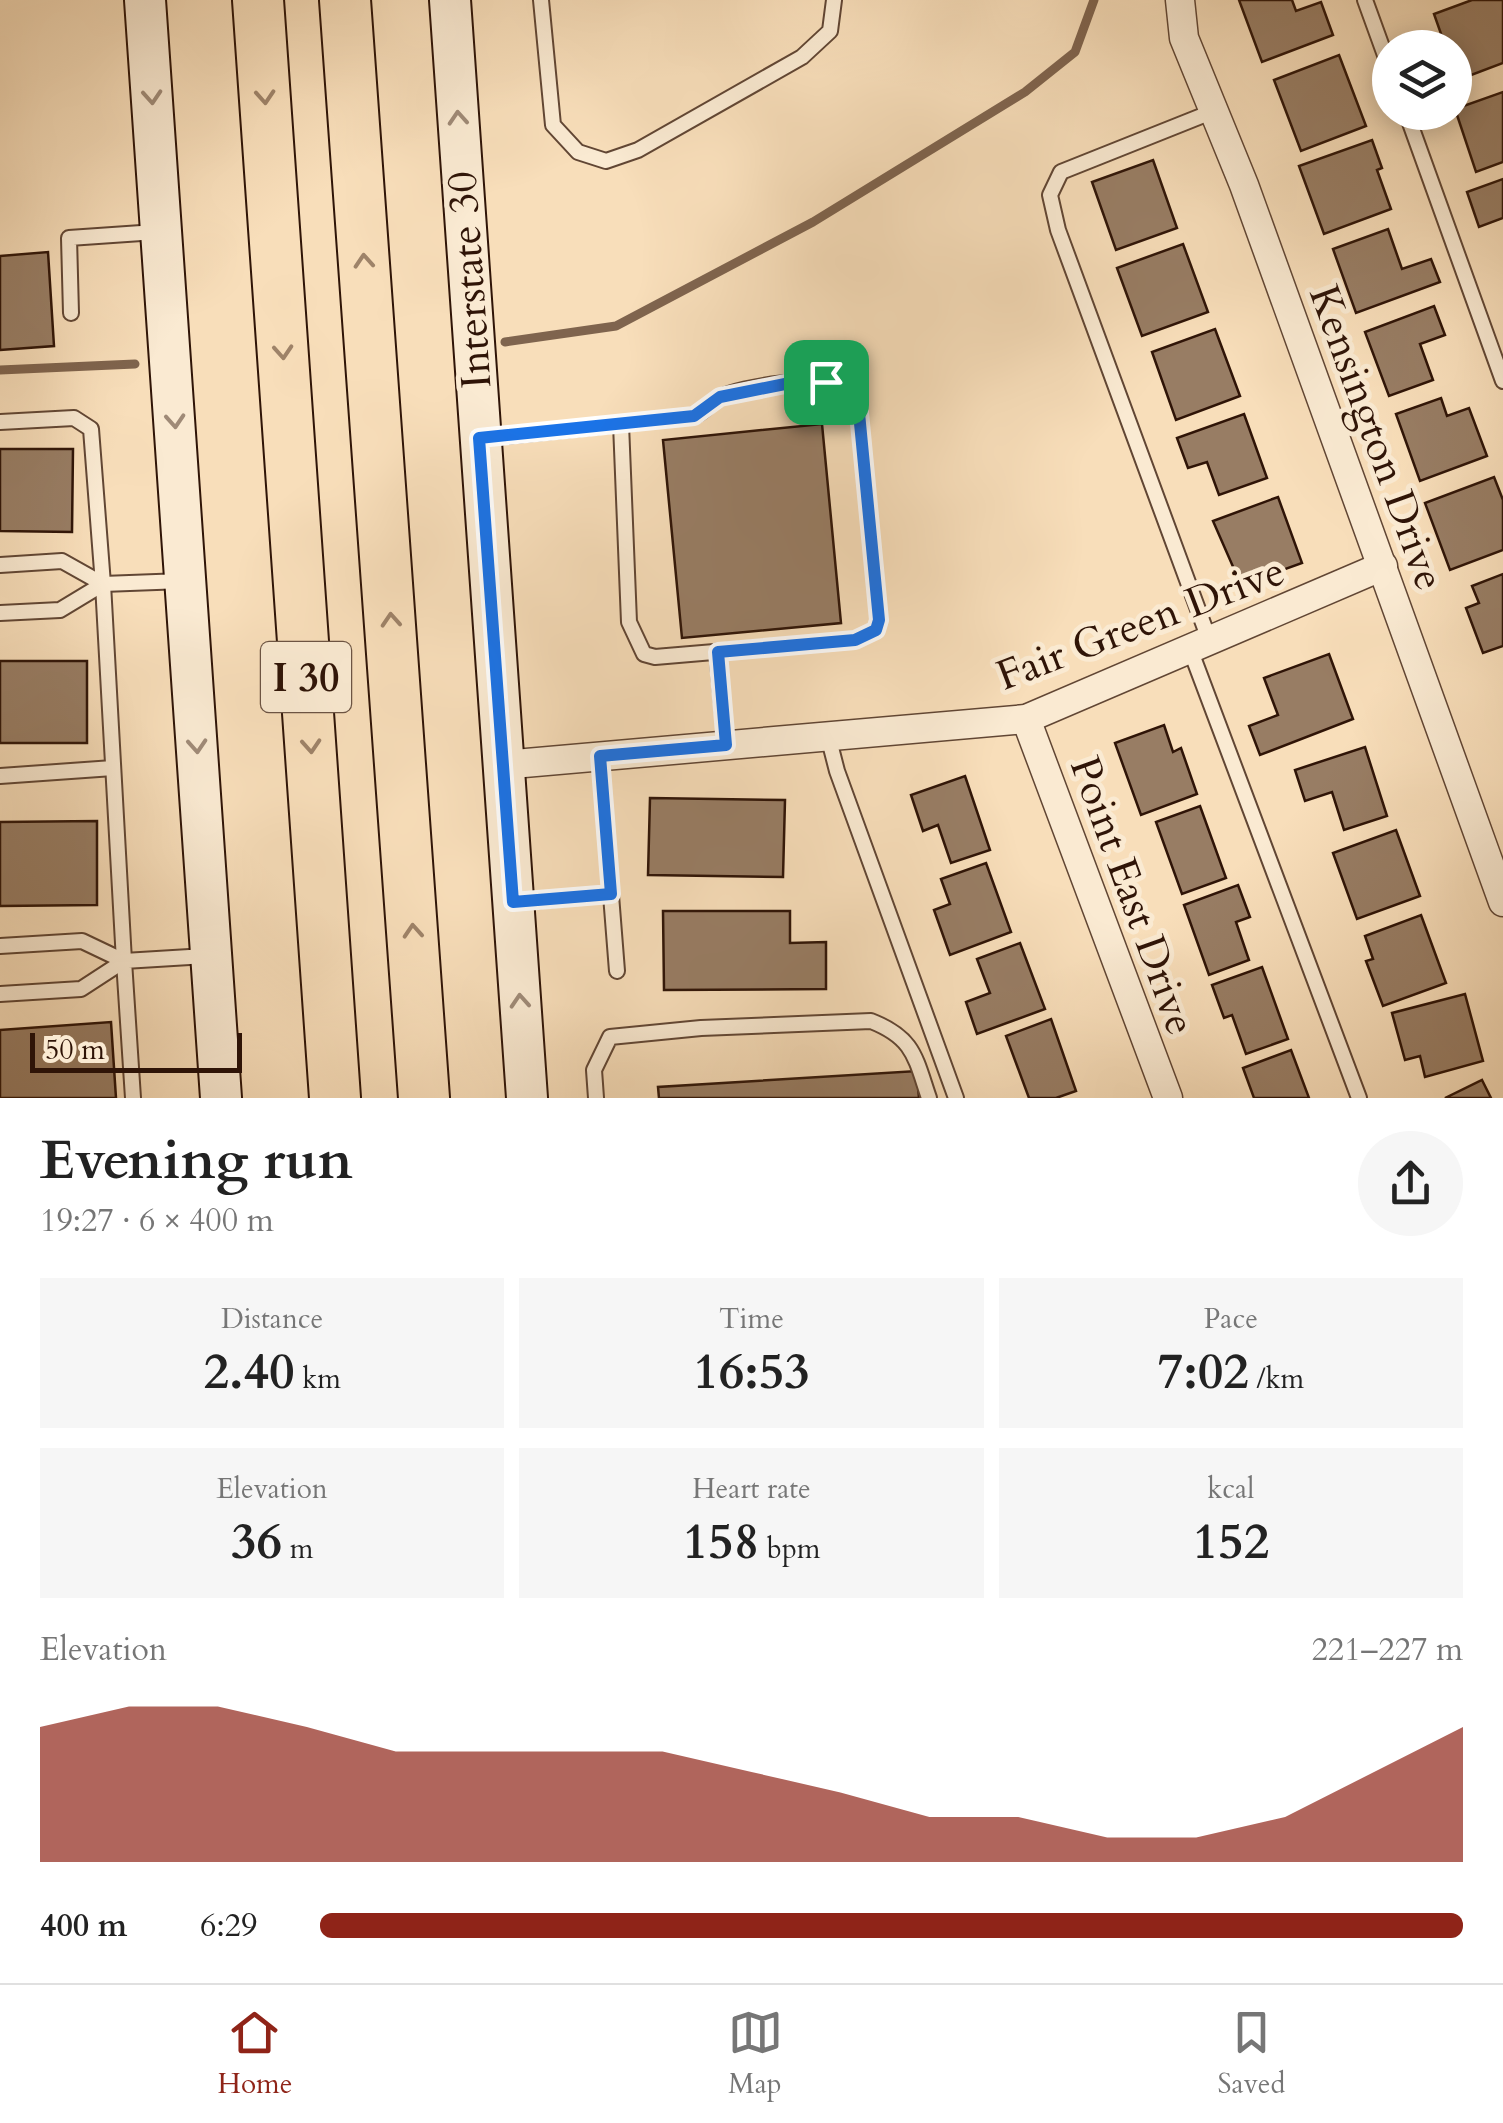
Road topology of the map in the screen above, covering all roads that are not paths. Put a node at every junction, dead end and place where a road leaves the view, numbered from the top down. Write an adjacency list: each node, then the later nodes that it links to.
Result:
1 (145, 0): 12 (main road, one-way to 12)
2 (258, 0): 42 (highway, I 30, one-way to 42)
3 (345, 0): 43 (highway, I 30, one-way to 3)
4 (450, 0): 17 (main road, Interstate 30, one-way to 4)
5 (541, 0): 6 (lane)
6 (834, 0)
7 (1180, 0): 10 (street, Kensington Drive)
8 (1365, 0): 9 (lane)
9 (1376, 30)
10 (1214, 111): 19 (street, Kensington Drive); 23 (lane)
11 (1413, 130): 14 (lane)
12 (161, 232): 13 (lane); 20 (main road, one-way to 20)
13 (72, 313)
14 (1503, 380)
15 (0, 422): 21 (lane)
16 (621, 424): 17 (lane); 24 (lane); 24 (lane)
17 (479, 438): 29 (main road, Interstate 30)
18 (0, 565): 21 (lane)
19 (1382, 566): 23 (street, Fair Green Drive); 34 (street, Kensington Drive)
20 (186, 581): 21 (lane); 36 (main road, one-way to 36)
21 (103, 584): 22 (lane); 30 (lane)
22 (0, 613)
23 (1200, 646): 25 (street, Fair Green Drive); 49 (lane)
24 (718, 652): 27 (lane)
25 (1026, 719): 26 (street, Fair Green Drive); 48 (street, Point East Drive)
26 (828, 736): 27 (street, Fair Green Drive); 47 (lane)
27 (726, 745): 28 (street, Fair Green Drive)
28 (600, 756): 29 (street, Fair Green Drive); 32 (lane)
29 (502, 764): 33 (main road, Interstate 30)
30 (114, 768): 31 (lane); 37 (lane)
31 (0, 776)
32 (611, 894): 33 (lane); 38 (lane)
33 (513, 902): 44 (main road, Interstate 30, one-way to 33)
34 (1503, 902)
35 (0, 946): 37 (lane)
36 (211, 956): 37 (lane); 41 (main road)
37 (124, 961): 39 (lane); 40 (lane)
38 (617, 971)
39 (0, 994)
40 (132, 1098)
41 (221, 1098)
42 (335, 1098)
43 (424, 1098)
44 (527, 1098)
45 (596, 1098): 46 (lane)
46 (929, 1098)
47 (956, 1098)
48 (1168, 1098)
49 (1359, 1098)

